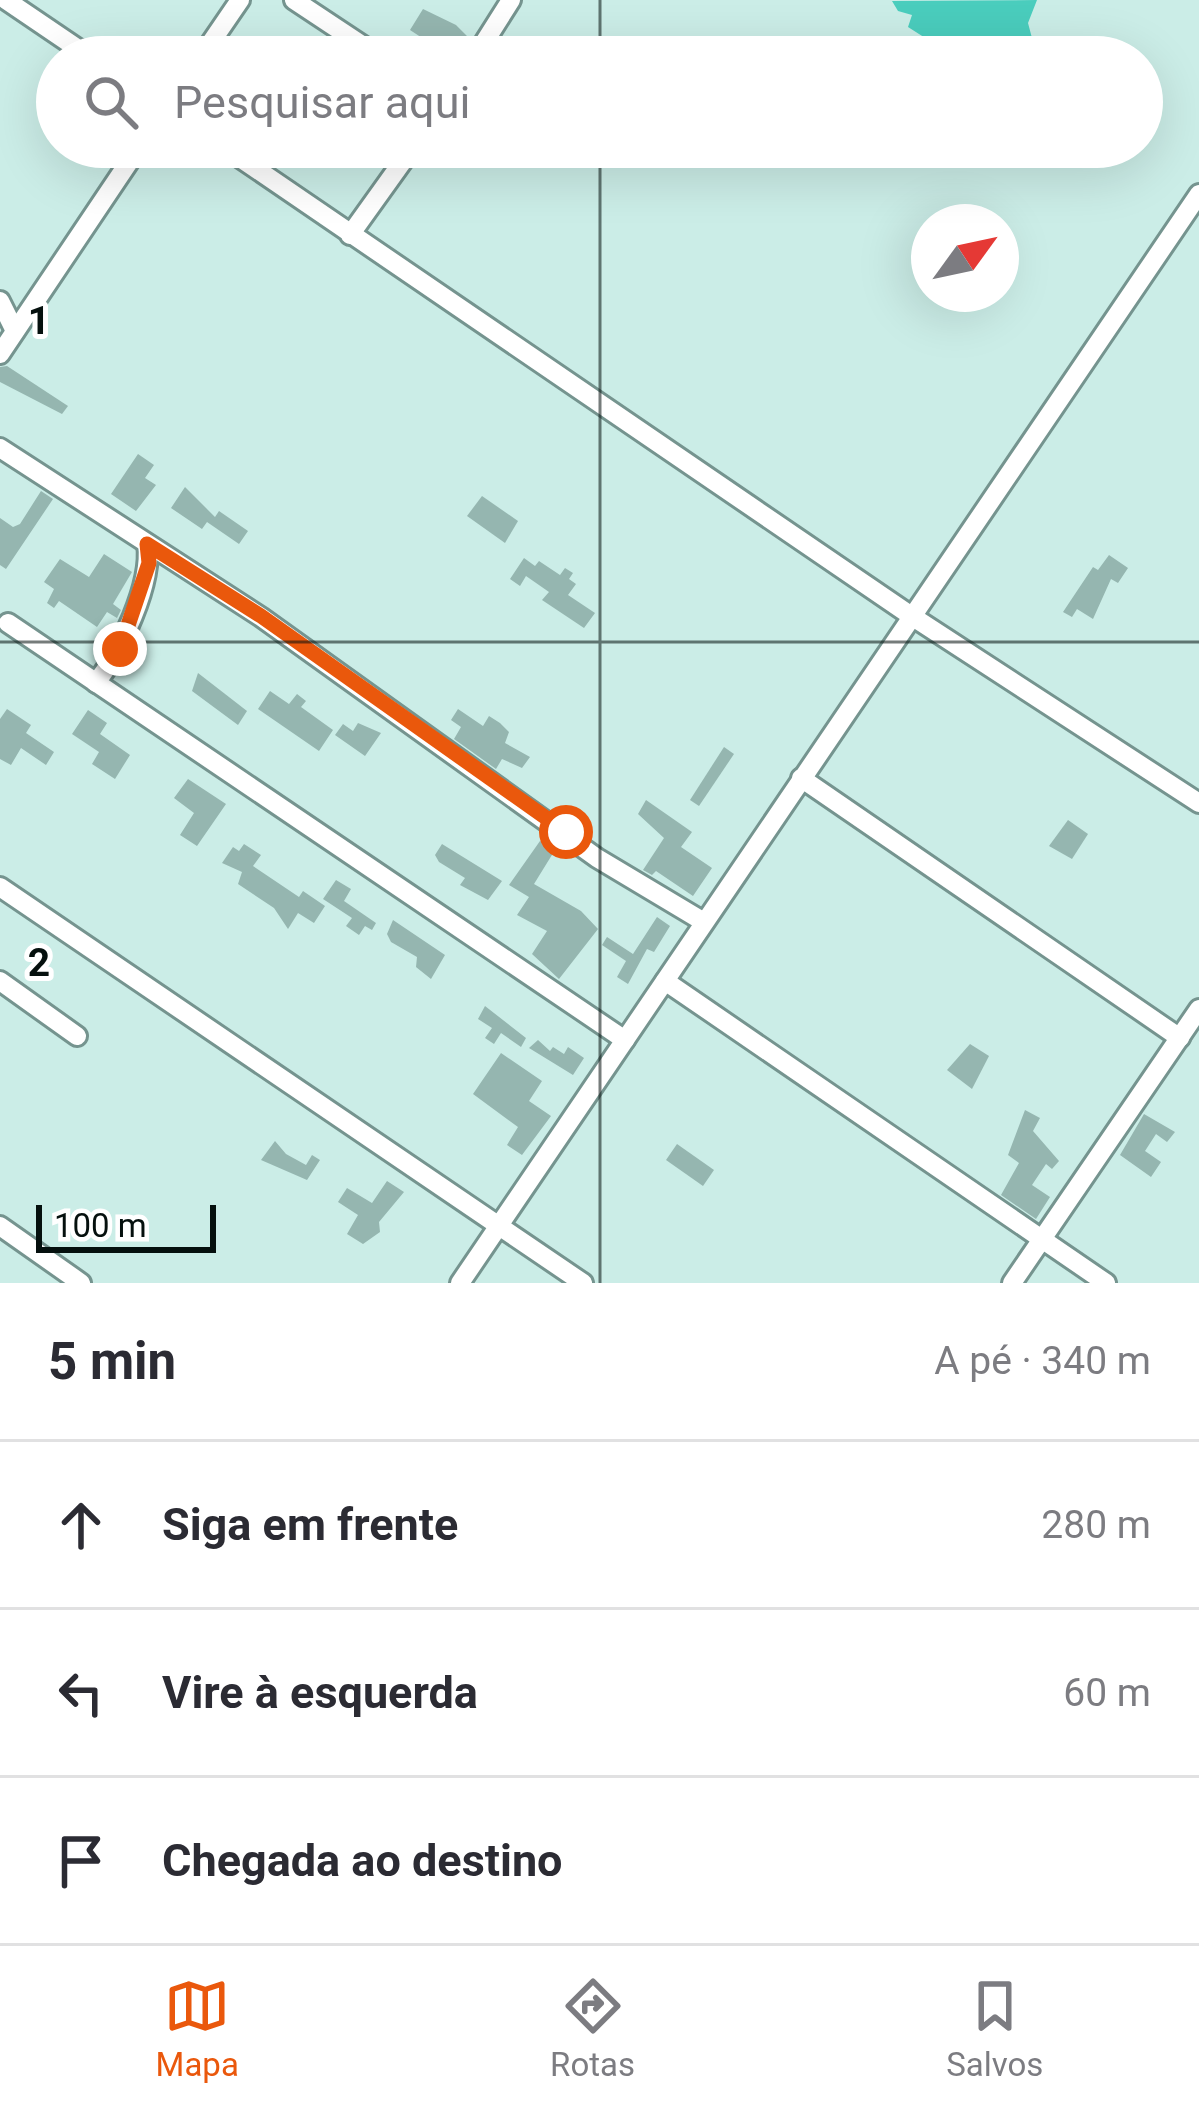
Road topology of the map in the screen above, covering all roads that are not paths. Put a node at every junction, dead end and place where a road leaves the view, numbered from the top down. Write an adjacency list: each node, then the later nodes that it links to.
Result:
1 (6, 0): 5 (street)
2 (240, 0): 6 (street)
3 (294, 0): 7 (street)
4 (511, 0): 8 (street)
5 (59, 36)
6 (215, 36)
7 (348, 36)
8 (488, 36)
9 (125, 168): 15 (street)
10 (254, 168): 13 (street)
11 (398, 168): 13 (street)
12 (1199, 194): 19 (street)
13 (350, 235): 19 (street)
14 (0, 301): 15 (street)
15 (15, 331): 16 (street)
16 (0, 354)
17 (0, 448): 18 (street)
18 (147, 544): 21 (street); 25 (street)
19 (910, 615): 22 (street); 23 (street)
20 (8, 623): 21 (street)
21 (96, 683): 30 (street)
22 (801, 778): 25 (street); 28 (street)
23 (1199, 803)
24 (0, 887): 32 (street)
25 (704, 922): 27 (street)
26 (0, 981): 29 (street)
27 (665, 981): 30 (street); 33 (street)
28 (1192, 1022): 33 (street)
29 (77, 1036)
30 (625, 1040): 32 (street)
31 (0, 1226): 34 (street)
32 (497, 1226): 35 (street); 36 (street)
33 (1042, 1239): 37 (street); 38 (street)
34 (81, 1283)
35 (460, 1283)
36 (583, 1283)
37 (1012, 1283)
38 (1106, 1283)

